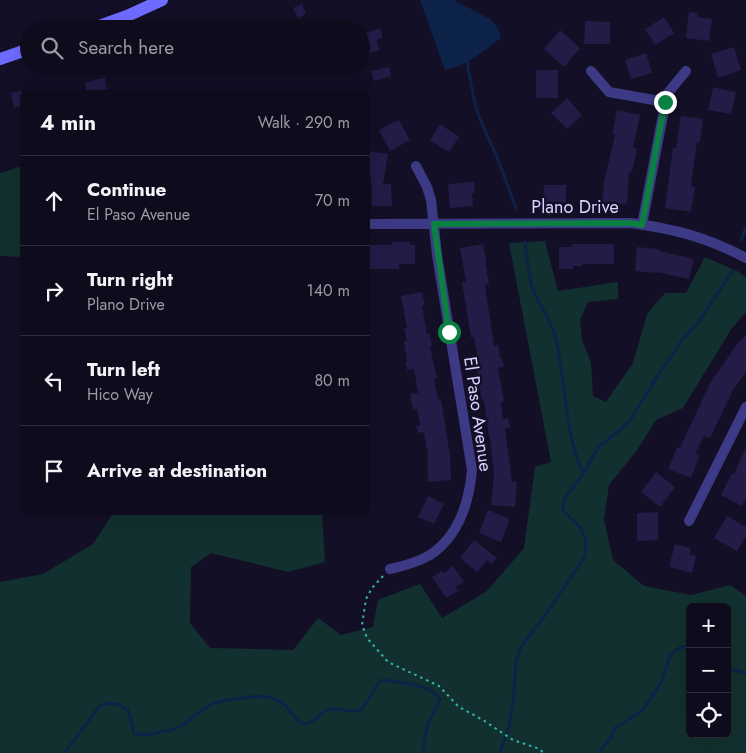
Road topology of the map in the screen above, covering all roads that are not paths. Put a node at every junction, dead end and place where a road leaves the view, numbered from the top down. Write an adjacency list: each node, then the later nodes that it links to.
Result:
1 (162, 0): 2 (main road)
2 (116, 20)
3 (20, 52): 4 (main road)
4 (0, 59)
5 (686, 71): 7 (street)
6 (591, 72): 7 (street)
7 (665, 102): 11 (street)
8 (416, 166): 10 (street, El Paso Avenue)
9 (370, 224): 10 (street, Plano Drive)
10 (434, 224): 11 (street, Plano Drive); 15 (street, El Paso Avenue)
11 (642, 225): 12 (street, Plano Drive)
12 (746, 258)
13 (746, 407): 14 (street)
14 (689, 521)
15 (390, 569)

